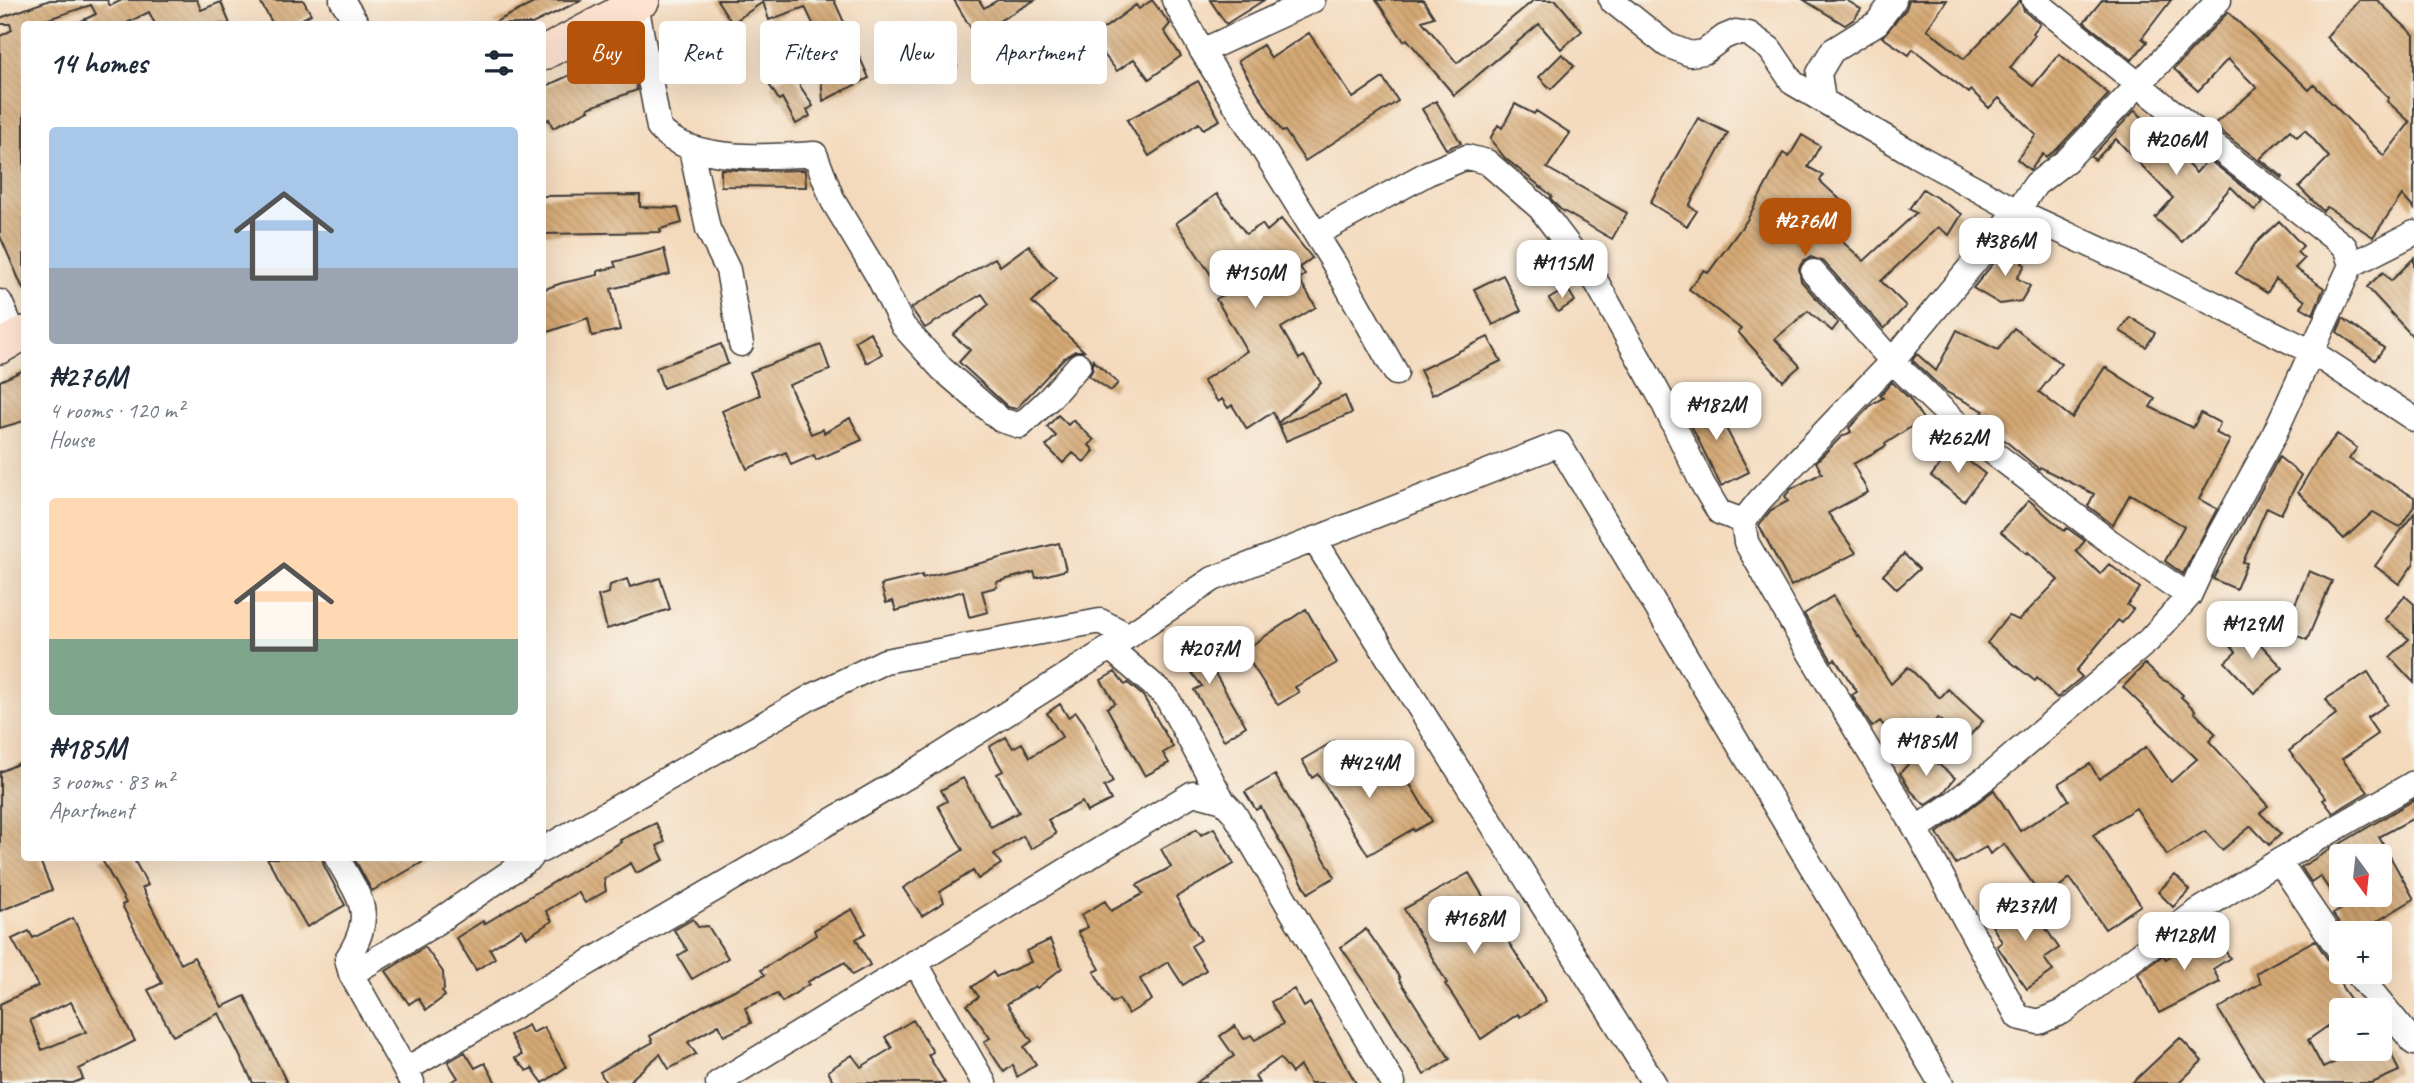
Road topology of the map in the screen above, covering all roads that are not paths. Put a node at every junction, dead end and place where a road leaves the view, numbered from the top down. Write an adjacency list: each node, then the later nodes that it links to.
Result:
1 (342, 0): 9 (street)
2 (1174, 0): 10 (street)
3 (1313, 0): 10 (street)
4 (1611, 0): 13 (street)
5 (1894, 0): 13 (street)
6 (2034, 0): 12 (street)
7 (2219, 0): 12 (street)
8 (639, 2): 11 (street); 14 (street)
9 (355, 21)
10 (1202, 51): 17 (street)
11 (546, 52)
12 (2139, 84): 15 (street); 18 (street)
13 (1823, 101): 15 (street)
14 (691, 149): 22 (street); 25 (street)
15 (2017, 211): 23 (street); 24 (street)
16 (2414, 233): 18 (street)
17 (1316, 234): 26 (street); 28 (street)
18 (2351, 265): 23 (street)
19 (1813, 272): 24 (street)
20 (0, 302): 21 (street)
21 (13, 339)
22 (741, 344)
23 (2312, 352): 27 (street); 30 (street)
24 (1892, 361): 28 (street); 30 (street)
25 (1079, 365)
26 (1396, 373)
27 (2414, 419)
28 (1743, 521): 34 (street)
29 (1314, 539): 31 (street); 48 (street); 49 (street)
30 (2189, 596): 34 (street)
31 (1119, 642): 33 (street); 35 (street); 44 (street)
32 (2414, 783): 38 (street)
33 (1223, 801): 40 (street); 47 (street)
34 (1916, 828): 38 (street)
35 (546, 848)
36 (339, 861): 41 (street)
37 (527, 861): 41 (street)
38 (2279, 861): 39 (street)
39 (2329, 935)
40 (915, 962): 45 (street); 46 (street)
41 (351, 974): 44 (street)
42 (2366, 984): 43 (street)
43 (2414, 1044)
44 (409, 1077)
45 (718, 1083)
46 (984, 1083)
47 (1393, 1083)
48 (1654, 1083)
49 (1941, 1083)

